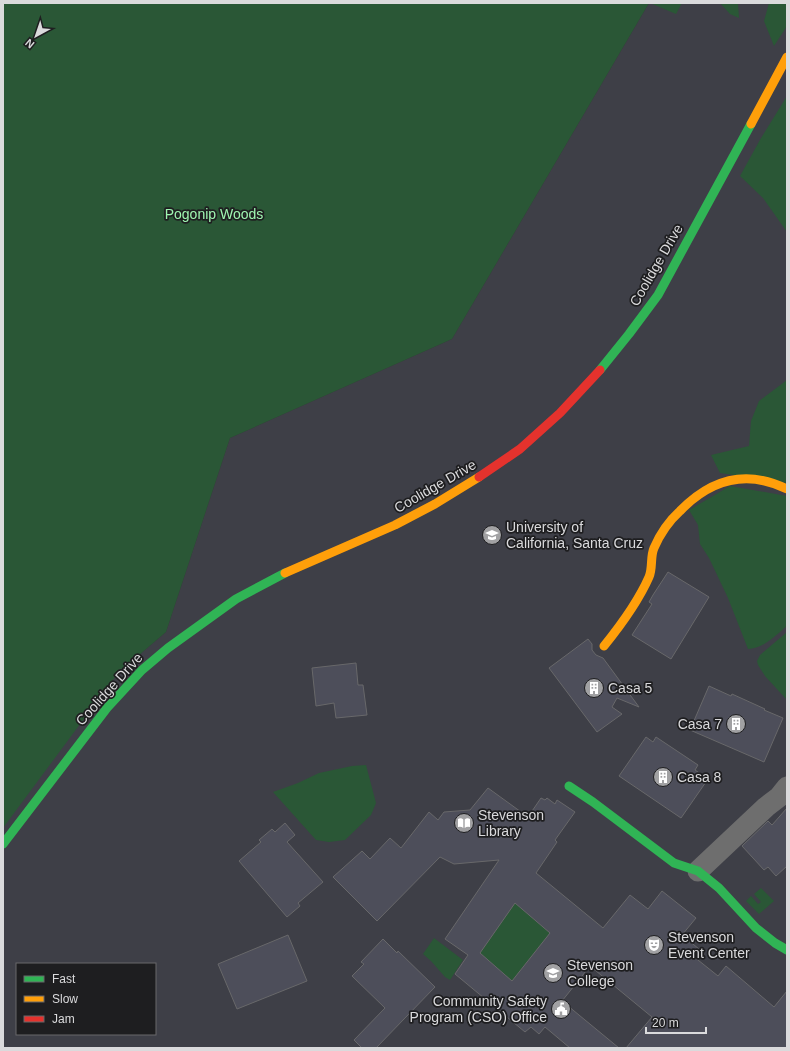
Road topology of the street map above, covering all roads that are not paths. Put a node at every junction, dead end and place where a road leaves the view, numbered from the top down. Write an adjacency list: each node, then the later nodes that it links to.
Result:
1 (787, 57): 6 (street, Coolidge Drive)
2 (787, 489): 3 (street)
3 (604, 646)
4 (569, 786): 7 (street)
5 (787, 787): 7 (street)
6 (3, 844)
7 (698, 871): 8 (street)
8 (787, 950)

